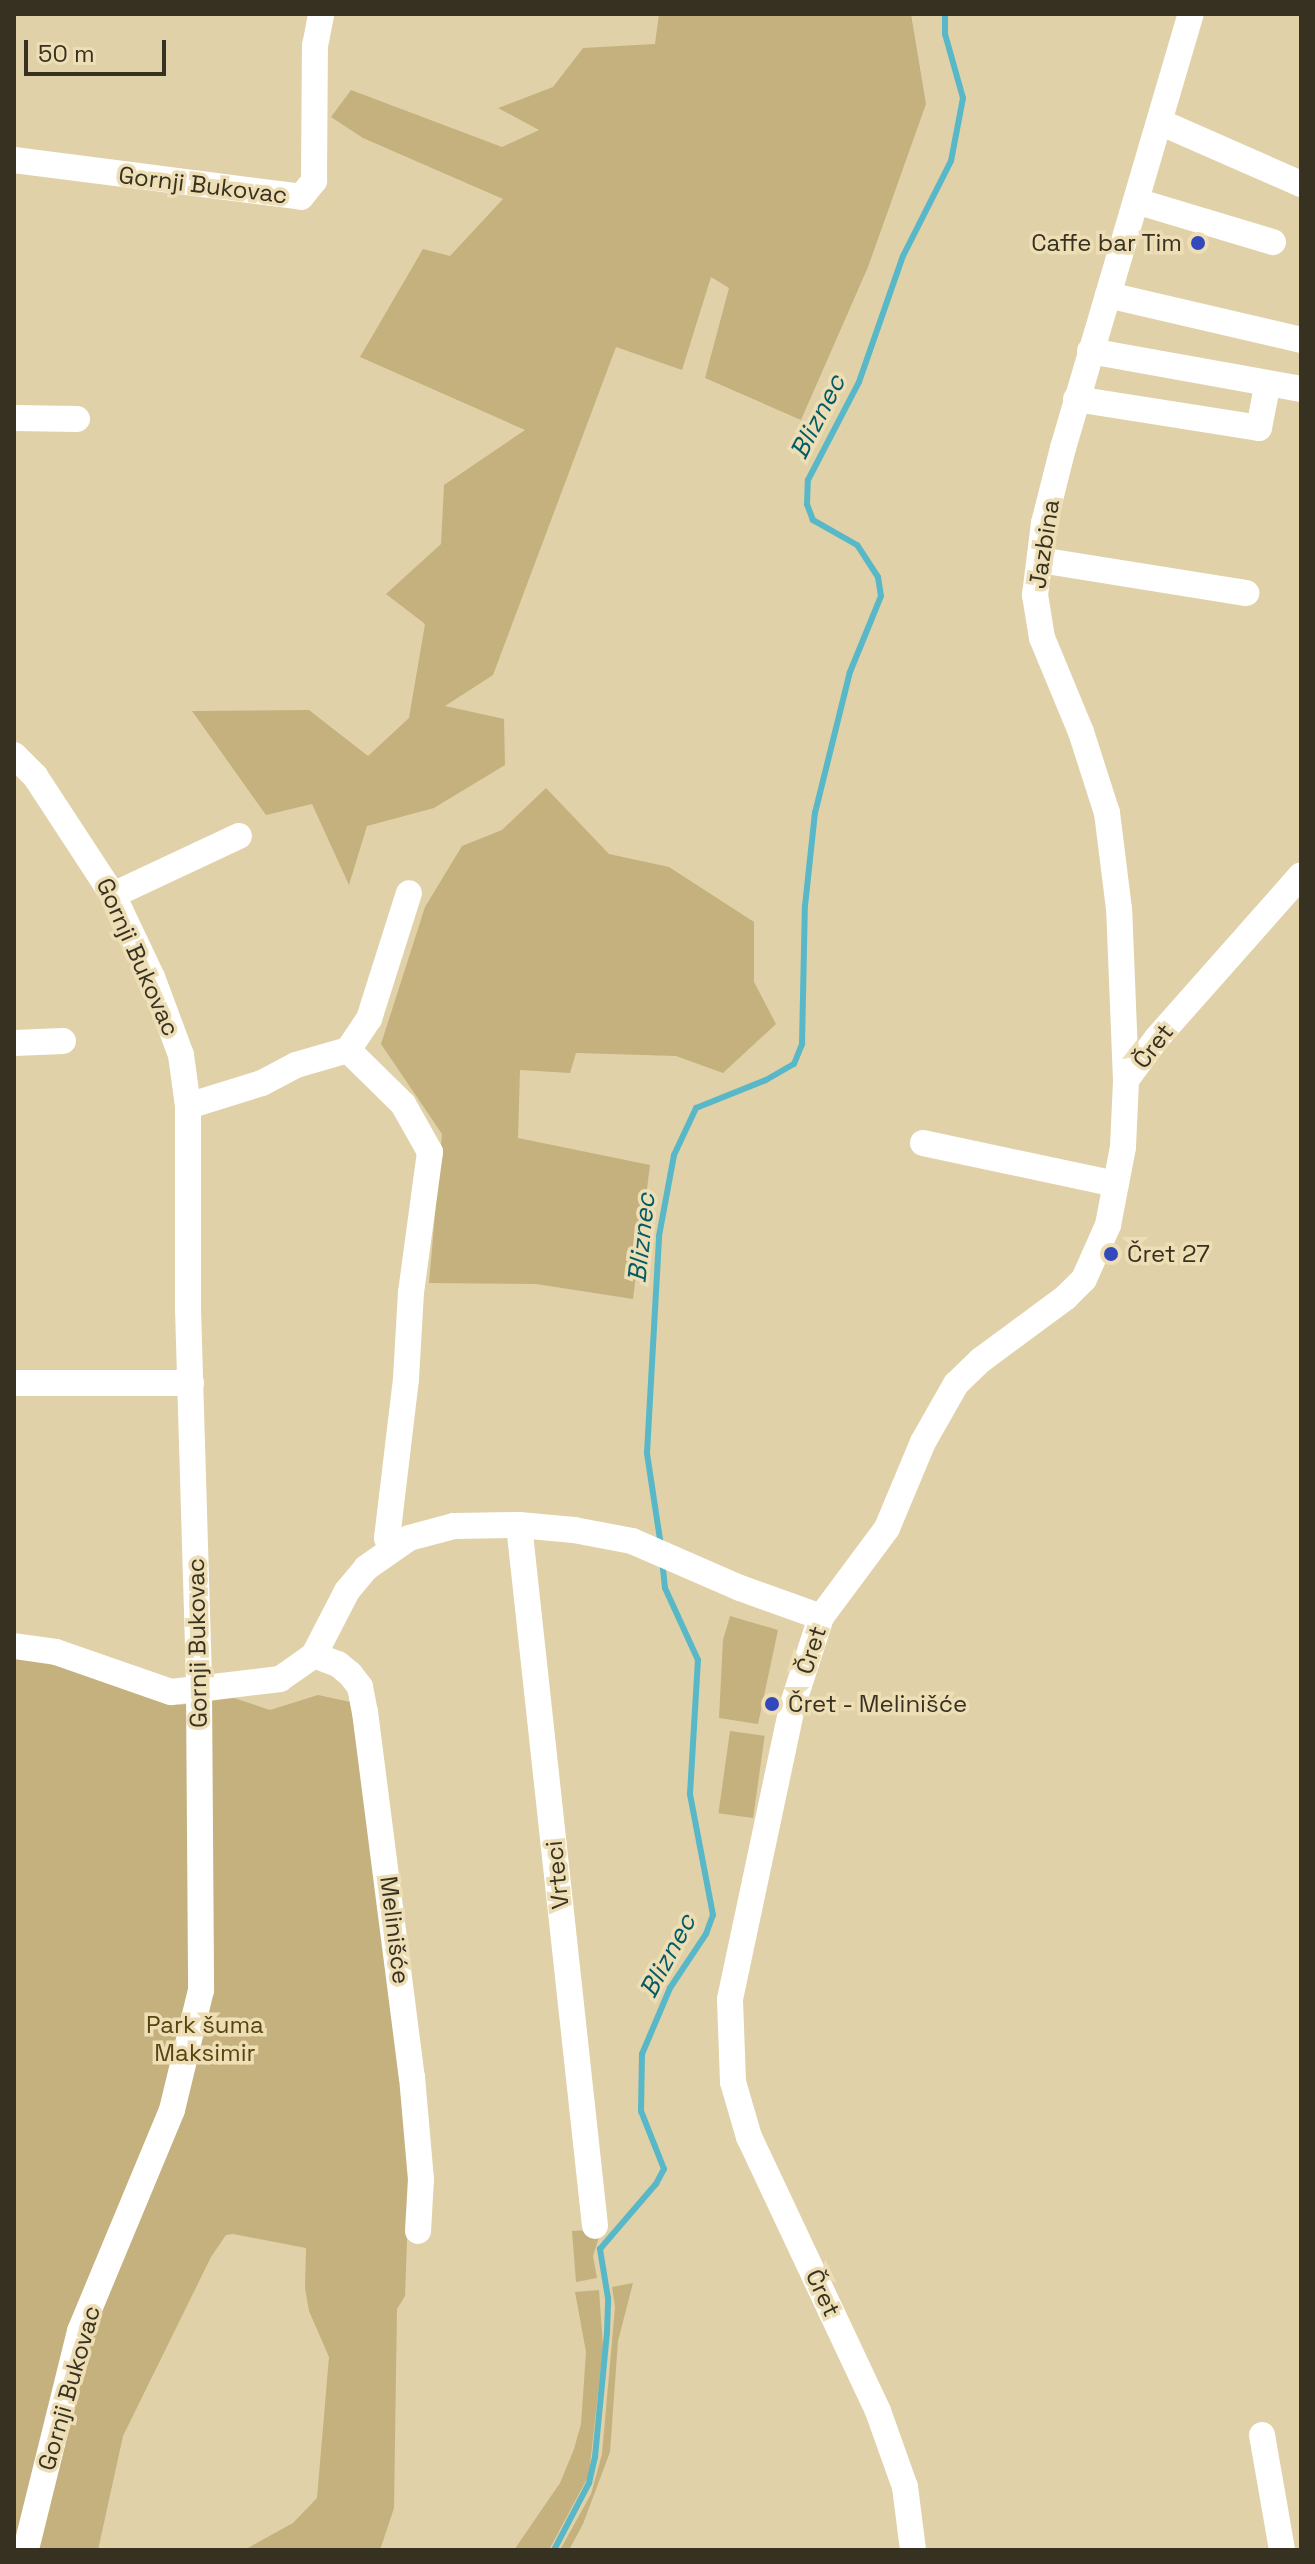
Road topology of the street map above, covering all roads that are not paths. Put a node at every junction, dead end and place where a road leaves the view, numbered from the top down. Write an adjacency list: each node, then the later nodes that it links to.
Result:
1 (321, 14): 4 (street, Gornji Bukovac)
2 (1191, 14): 3 (street, Jazbina)
3 (1162, 123): 5 (street); 6 (street, Jazbina)
4 (14, 160)
5 (1301, 184)
6 (1136, 201): 7 (street); 8 (street, Jazbina)
7 (1273, 242)
8 (1108, 295): 9 (street); 10 (street, Jazbina)
9 (1301, 340)
10 (1090, 351): 11 (street); 13 (street, Jazbina)
11 (1301, 389)
12 (1265, 397): 13 (street)
13 (1076, 399): 16 (street, Jazbina)
14 (14, 418): 15 (street)
15 (77, 419)
16 (1040, 560): 17 (street); 26 (street, Jazbina)
17 (1246, 593)
18 (14, 755): 22 (street, Gornji Bukovac)
19 (239, 836): 22 (street)
20 (1301, 875): 26 (street, Čret)
21 (409, 893): 25 (street)
22 (113, 895): 27 (street, Gornji Bukovac)
23 (63, 1041): 24 (street)
24 (14, 1043)
25 (348, 1050): 27 (street); 33 (street)
26 (1126, 1080): 29 (street, Čret)
27 (188, 1106): 31 (street, Gornji Bukovac)
28 (923, 1143): 29 (street)
29 (1116, 1184): 34 (street, Čret)
30 (14, 1383): 31 (street)
31 (191, 1383): 37 (street, Gornji Bukovac)
32 (519, 1525): 33 (street); 34 (street); 38 (street, Vrteci)
33 (391, 1549): 36 (street)
34 (821, 1617): 42 (street, Čret)
35 (14, 1646): 37 (street)
36 (314, 1655): 37 (street); 39 (street, Melinišće)
37 (199, 1689): 41 (street, Gornji Bukovac)
38 (595, 2226)
39 (418, 2231)
40 (1262, 2435): 43 (street)
41 (26, 2550)
42 (913, 2550)
43 (1282, 2550)

